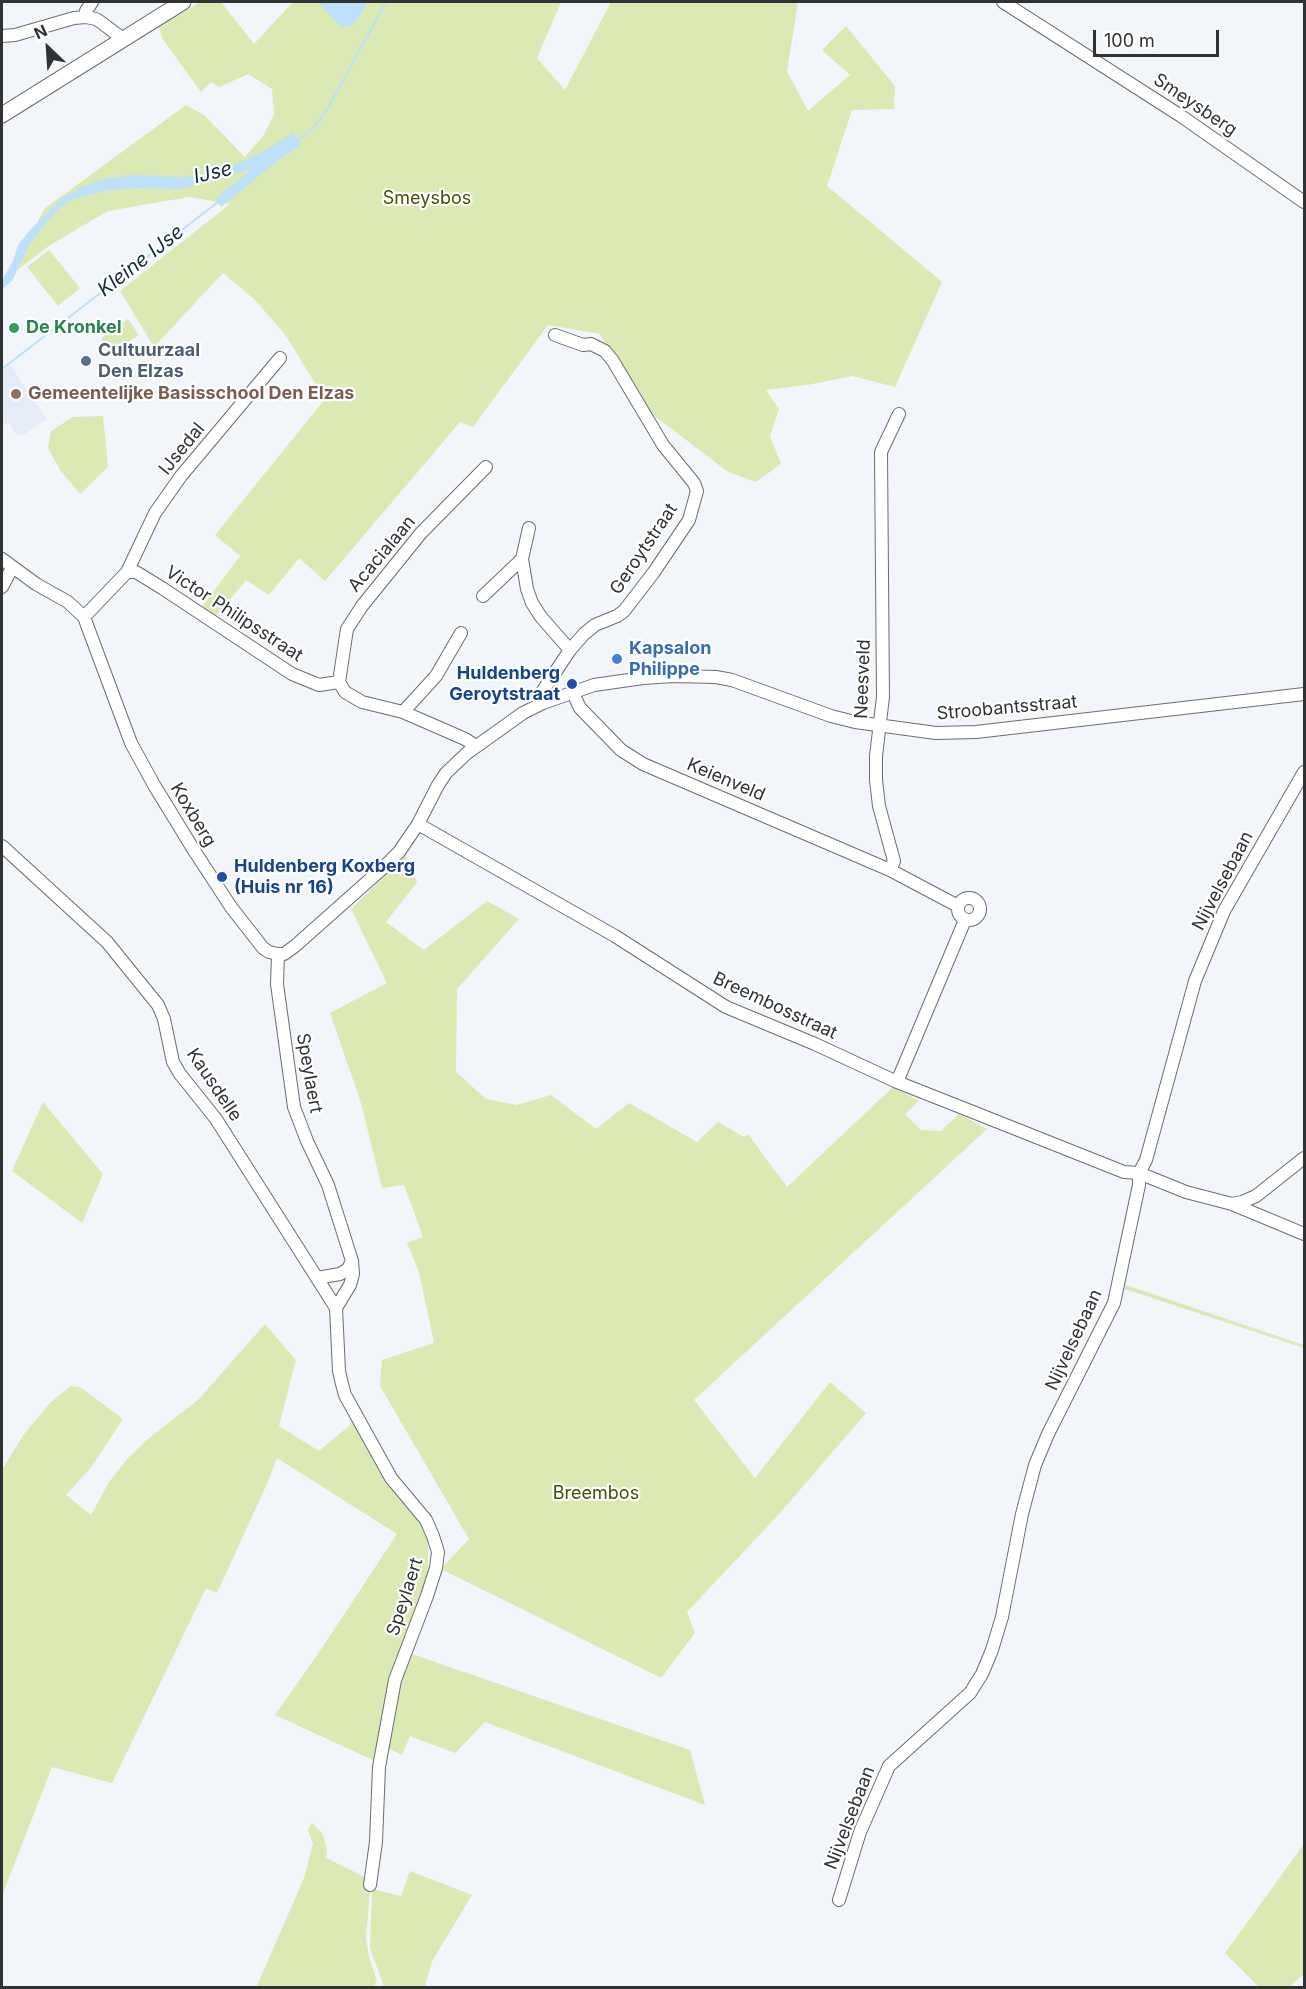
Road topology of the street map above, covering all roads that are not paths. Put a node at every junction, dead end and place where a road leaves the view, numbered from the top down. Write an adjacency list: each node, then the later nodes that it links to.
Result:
1 (92, 2): 4 (street)
2 (183, 2): 6 (main road)
3 (1003, 2): 8 (street, Smeysberg)
4 (86, 17): 5 (street); 6 (street)
5 (2, 36)
6 (117, 43): 7 (main road)
7 (2, 115)
8 (1305, 202)
9 (555, 334): 24 (street, Geroytstraat)
10 (280, 357): 17 (street, IJsedal)
11 (898, 414): 30 (street, Neesveld)
12 (486, 467): 25 (street, Acacialaan)
13 (529, 528): 15 (street)
14 (2, 559): 16 (street, Koxberg)
15 (522, 559): 18 (street); 20 (street)
16 (12, 568): 19 (street); 22 (street, Koxberg)
17 (127, 572): 22 (street); 25 (street, Victor Philipsstraat)
18 (506, 572): 20 (street); 21 (street)
19 (2, 587)
20 (527, 589): 24 (street)
21 (483, 596)
22 (84, 617): 38 (street, Koxberg)
23 (461, 633): 29 (street)
24 (570, 650): 28 (street, Geroytstraat)
25 (339, 682): 29 (street)
26 (572, 691): 28 (street, Stroobantsstraat); 30 (street, Stroobantsstraat); 35 (street, Keienveld)
27 (1305, 694): 30 (street, Stroobantsstraat)
28 (543, 703): 31 (street)
29 (403, 712): 31 (street)
30 (880, 727): 35 (street, Neesveld)
31 (476, 746): 33 (street)
32 (1305, 772): 41 (street, Nijvelsebaan)
33 (418, 824): 38 (street); 39 (street, Breembosstraat)
34 (2, 846): 45 (street, Kausdelle)
35 (890, 870): 36 (street)
36 (958, 906): 37 (street); 37 (street)
37 (965, 920): 39 (street)
38 (278, 954): 44 (street, Speylaert)
39 (897, 1082): 41 (street, Breembosstraat)
40 (1305, 1158): 42 (street)
41 (1139, 1173): 42 (street, Breembosstraat); 48 (street, Nijvelsebaan)
42 (1232, 1204): 43 (street, Breembosstraat)
43 (1305, 1234)
44 (352, 1261): 45 (street); 46 (street, Speylaert)
45 (317, 1278): 46 (street, Speylaert)
46 (336, 1308): 47 (street, Speylaert)
47 (370, 1885)
48 (839, 1900)

